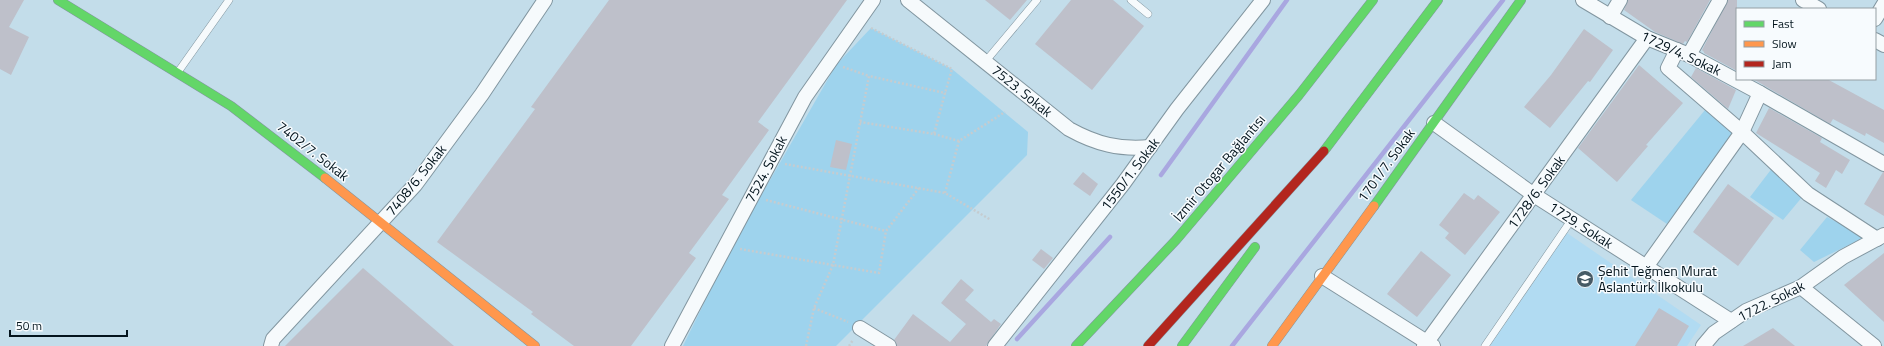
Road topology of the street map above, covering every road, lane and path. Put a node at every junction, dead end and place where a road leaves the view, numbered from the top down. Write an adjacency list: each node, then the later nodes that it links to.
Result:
1 (58, 0): 26 (main road, 7402/7. Sokak)
2 (229, 0): 26 (lane)
3 (545, 0): 48 (street, 7408/6. Sokak)
4 (873, 0): 37 (street, 7524. Sokak)
5 (908, 0): 24 (street, 7523. Sokak)
6 (1037, 0): 24 (lane)
7 (1131, 0): 18 (lane)
8 (1262, 0): 36 (street, 1550/1. Sokak)
9 (1373, 0): 68 (main road, İzmir Otogar Bağlantısı)
10 (1438, 0): 39 (main road)
11 (1521, 0): 32 (main road, 1701/7. Sokak)
12 (1583, 0): 19 (street, 1729/4. Sokak)
13 (1620, 0): 19 (street)
14 (1720, 0): 23 (street)
15 (1803, 0): 17 (street)
16 (1884, 4): 20 (street)
17 (1817, 8)
18 (1148, 14)
19 (1610, 16): 22 (street, 1729/4. Sokak)
20 (1876, 17)
21 (868, 26): 28 (path)
22 (1647, 38): 23 (street, 1729/4. Sokak); 43 (street, 1728/6. Sokak)
23 (1683, 53): 29 (street, 1729/4. Sokak); 33 (street)
24 (985, 62): 36 (street, 7523. Sokak)
25 (836, 65): 27 (path)
26 (177, 74): 48 (main road, 7402/7. Sokak)
27 (869, 76): 28 (path); 31 (path)
28 (945, 93): 34 (path)
29 (1760, 93): 33 (street); 38 (street, 1729/4. Sokak)
30 (1004, 112): 35 (path)
31 (860, 122): 34 (path); 40 (path)
32 (1434, 123): 43 (street, 1729. Sokak); 56 (main road, 1701/7. Sokak)
33 (1742, 132): 51 (street); 55 (street)
34 (934, 134): 35 (path)
35 (959, 141): 42 (path)
36 (1150, 147): 67 (street, 1550/1. Sokak)
37 (771, 161): 40 (path); 44 (street, 7524. Sokak)
38 (1884, 164)
39 (1312, 167): 49 (main road); 69 (main road)
40 (850, 176): 41 (path); 46 (path)
41 (919, 188): 42 (path); 50 (path)
42 (945, 193): 47 (path)
43 (1534, 195): 45 (street, 1729. Sokak); 61 (street, 1728/6. Sokak)
44 (752, 197): 46 (path); 53 (street, 7524. Sokak)
45 (1572, 219): 55 (street, 1729. Sokak); 72 (lane)
46 (842, 220): 50 (path); 54 (path)
47 (991, 220)
48 (382, 222): 62 (street, 7408/6. Sokak); 63 (main road, 7402/7. Sokak)
49 (1270, 225)
50 (886, 231): 54 (path)
51 (1880, 237): 57 (street, 1722. Sokak)
52 (1261, 238): 70 (main road)
53 (725, 246): 54 (path); 64 (street, 7524. Sokak)
54 (833, 265): 58 (path)
55 (1646, 267): 59 (street, 1729. Sokak)
56 (1322, 276): 61 (street); 71 (main road, 1701/7. Sokak)
57 (1801, 287): 59 (street, 1722. Sokak); 74 (street)
58 (814, 308): 60 (path); 65 (path)
59 (1731, 322): 73 (street, 1722. Sokak)
60 (860, 328): 66 (street)
61 (1428, 345)
62 (271, 346)
63 (535, 346)
64 (672, 346)
65 (806, 346)
66 (889, 346)
67 (995, 346)
68 (1076, 346)
69 (1148, 346)
70 (1182, 346)
71 (1272, 346)
72 (1485, 346)
73 (1703, 346)
74 (1874, 346)

